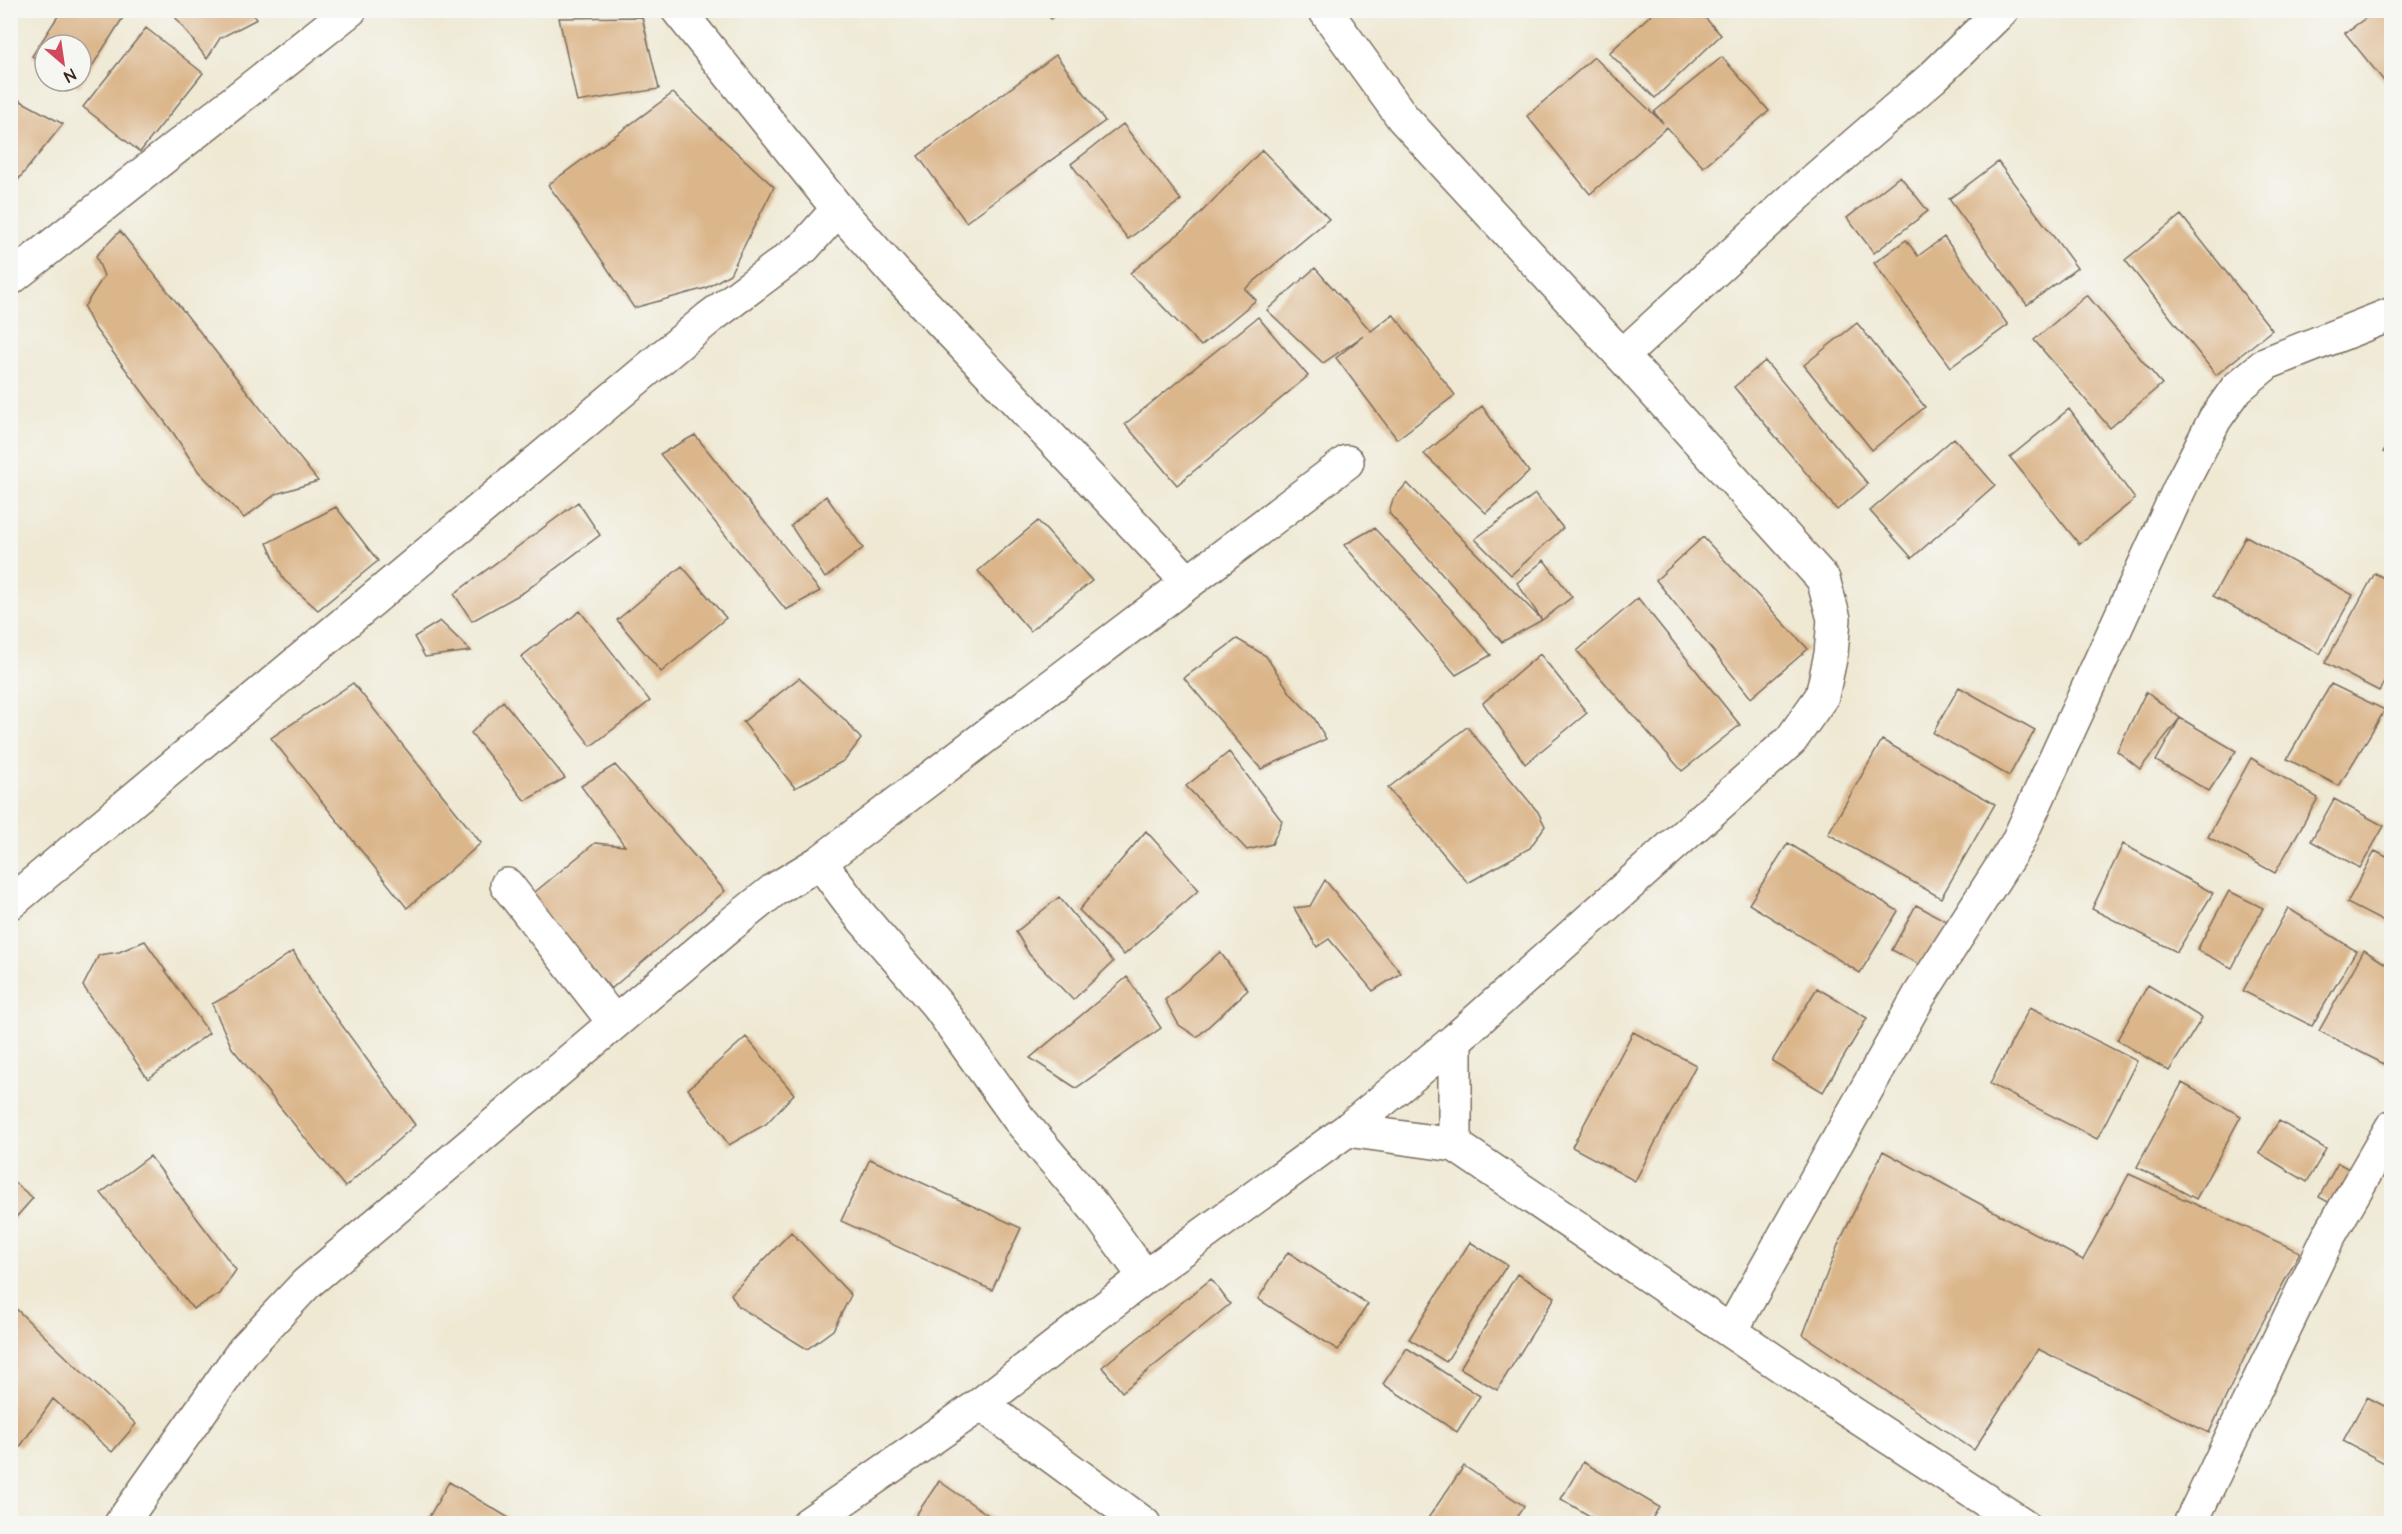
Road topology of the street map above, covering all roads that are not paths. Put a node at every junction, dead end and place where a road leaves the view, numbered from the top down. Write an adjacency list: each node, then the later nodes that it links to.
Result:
1 (678, 10): 5 (street)
2 (1325, 10): 8 (street)
3 (2002, 10): 8 (street)
4 (329, 16): 6 (street)
5 (838, 209): 10 (street); 13 (street)
6 (10, 279)
7 (2391, 314): 20 (street)
8 (1622, 356): 15 (street)
9 (1347, 462): 10 (street)
10 (1188, 582): 11 (street)
11 (820, 862): 14 (street); 19 (street)
12 (507, 885): 14 (street)
13 (10, 903)
14 (614, 1022): 22 (street)
15 (1455, 1040): 17 (street); 18 (street)
16 (2391, 1127): 26 (street)
17 (1347, 1130): 18 (street); 19 (street)
18 (1455, 1145): 20 (street)
19 (1145, 1277): 21 (street)
20 (1731, 1331): 25 (street)
21 (981, 1404): 23 (street); 24 (street)
22 (121, 1524)
23 (808, 1524)
24 (1144, 1524)
25 (2022, 1524)
26 (2190, 1524)

